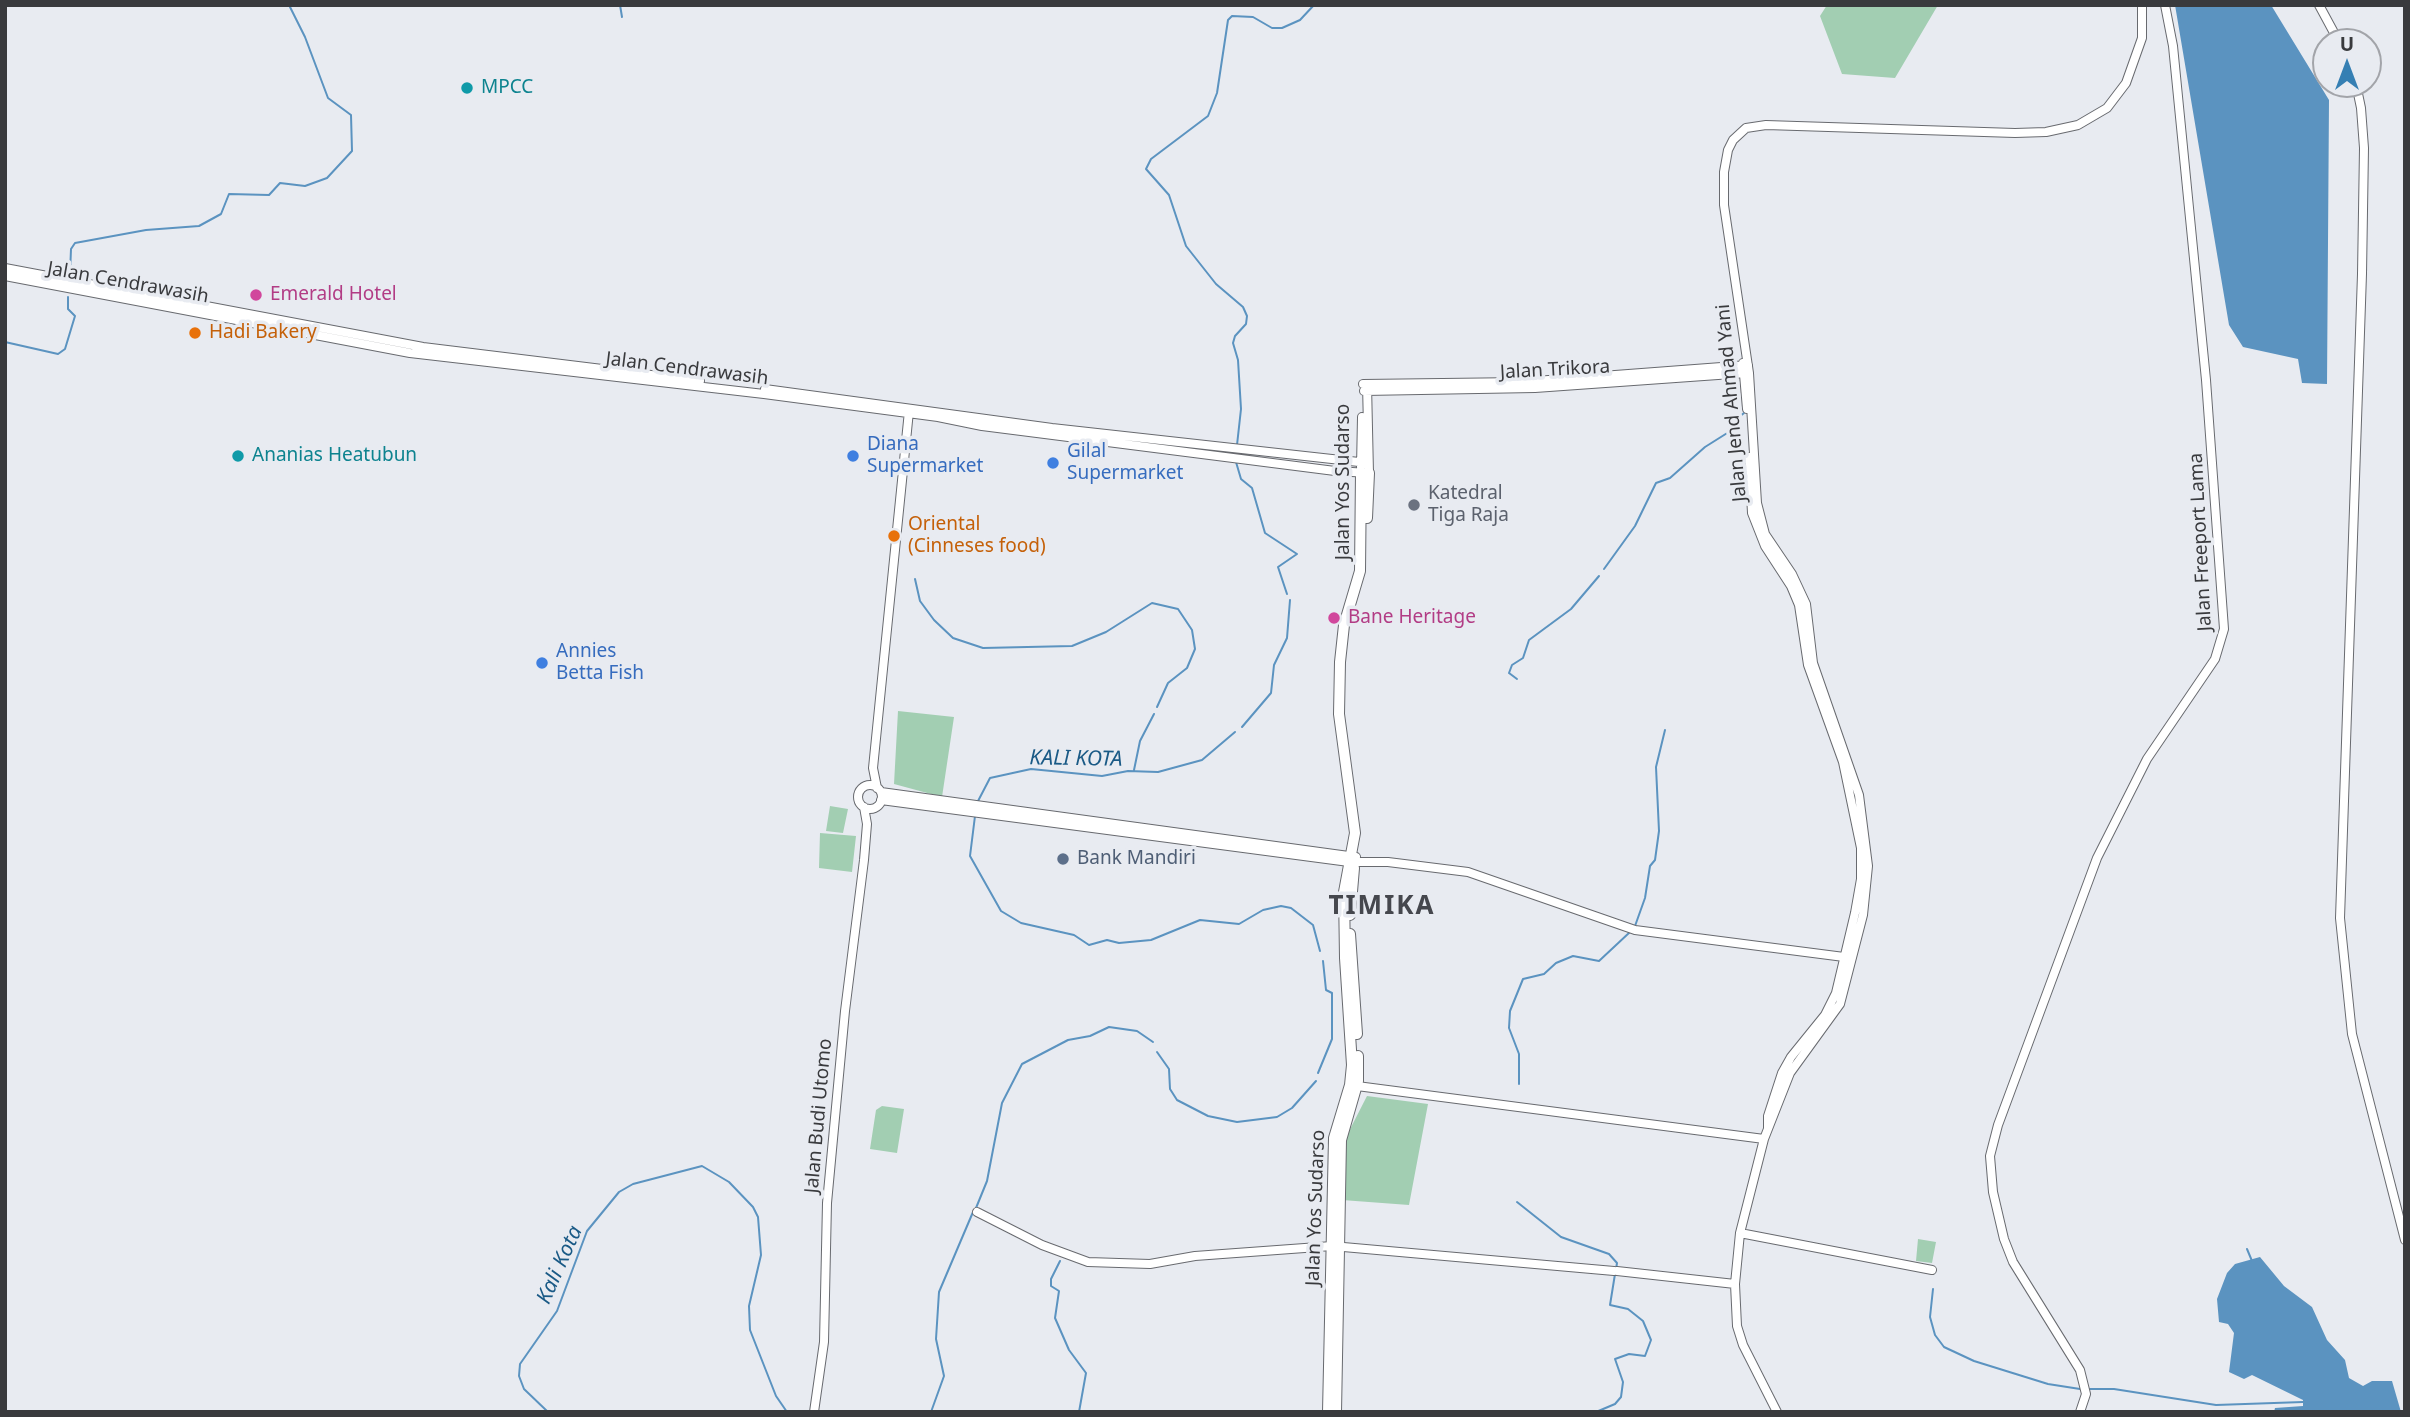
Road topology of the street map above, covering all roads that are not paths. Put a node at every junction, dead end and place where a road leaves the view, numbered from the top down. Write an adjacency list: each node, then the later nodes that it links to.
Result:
1 (2142, 5): 8 (street, Jalan Jend Ahmad Yani)
2 (2165, 5): 34 (street, Jalan Freeport Lama)
3 (2319, 5): 4 (street)
4 (2331, 28)
5 (2359, 98): 26 (street)
6 (5, 268): 10 (street, Jalan Cendrawasih)
7 (5, 276): 10 (street, Jalan Cendrawasih)
8 (1746, 369): 9 (street, Jalan Trikora); 18 (street, Jalan Jend Ahmad Yani)
9 (1364, 388): 14 (street, Jalan Yos Sudarso)
10 (910, 410): 11 (street, Jalan Cendrawasih); 15 (street)
11 (1189, 448): 12 (street, Jalan Cendrawasih); 13 (street, Jalan Cendrawasih)
12 (1270, 454): 13 (street); 14 (street, Jalan Cendrawasih)
13 (1270, 464): 14 (street, Jalan Cendrawasih)
14 (1365, 468): 20 (highway, Jalan Yos Sudarso)
15 (873, 768): 16 (street); 17 (street)
16 (866, 786): 17 (street); 19 (street)
17 (879, 793): 19 (street); 20 (street)
18 (1855, 796): 21 (street, Jalan Jend Ahmad Yani); 23 (street, Jalan Jend Ahmad Yani)
19 (869, 807): 30 (street, Jalan Budi Utomo)
20 (1355, 859): 21 (street); 22 (highway, Jalan Yos Sudarso); 27 (highway, Jalan Yos Sudarso)
21 (1844, 957): 23 (street, Jalan Jend Ahmad Yani)
22 (1357, 1086): 23 (street); 27 (highway, Jalan Yos Sudarso)
23 (1766, 1135): 25 (street)
24 (977, 1212): 27 (street)
25 (1740, 1233): 28 (street); 29 (street)
26 (2405, 1240)
27 (1336, 1246): 29 (street); 31 (highway, Jalan Yos Sudarso); 32 (highway, Jalan Yos Sudarso)
28 (1932, 1270)
29 (1735, 1284): 33 (street)
30 (814, 1412)
31 (1328, 1412)
32 (1336, 1412)
33 (1777, 1412)
34 (2080, 1412)

